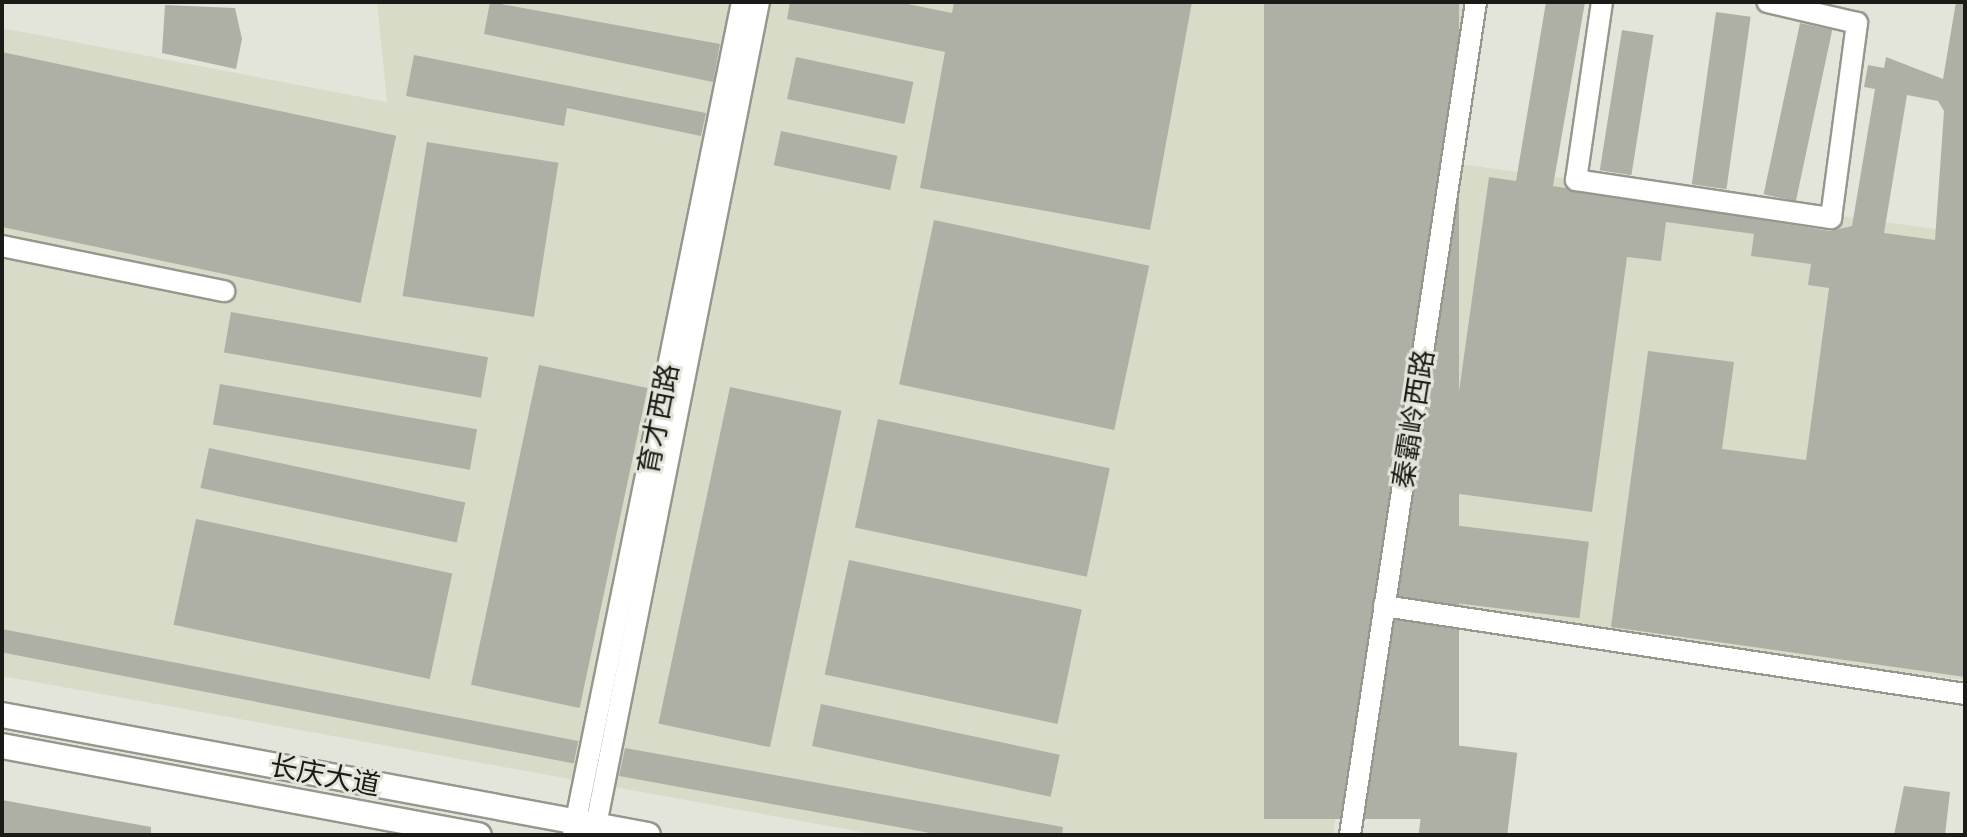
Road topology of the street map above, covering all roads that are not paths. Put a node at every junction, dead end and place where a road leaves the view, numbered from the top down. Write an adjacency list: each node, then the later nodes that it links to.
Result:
1 (742, 2): 13 (street, 育才西路)
2 (759, 2): 13 (street, 育才西路)
3 (1476, 2): 9 (street, 秦霸岭西路)
4 (1489, 2): 9 (street, 秦霸岭西路)
5 (1602, 2): 6 (street)
6 (1767, 2)
7 (2, 246): 8 (street)
8 (224, 291)
9 (1390, 607): 10 (street); 16 (street, 秦霸岭西路); 17 (street, 秦霸岭西路)
10 (1965, 694)
11 (2, 715): 13 (main road, 长庆大道)
12 (2, 746): 14 (main road, 长庆大道)
13 (584, 829): 15 (main road, 长庆大道)
14 (479, 835)
15 (648, 835)
16 (1350, 835)
17 (1363, 835)

